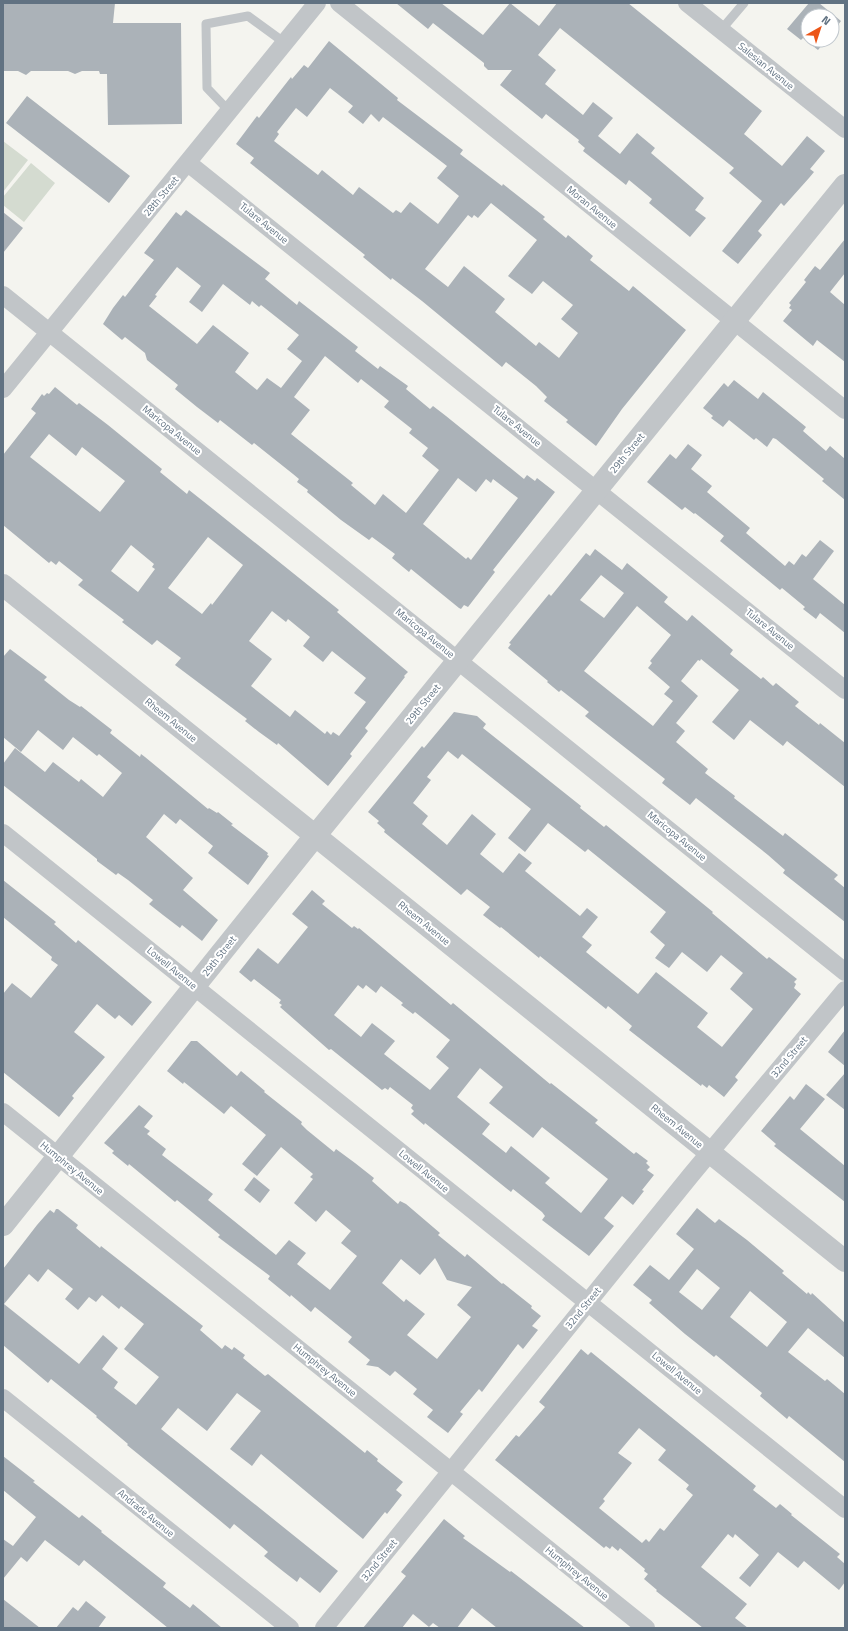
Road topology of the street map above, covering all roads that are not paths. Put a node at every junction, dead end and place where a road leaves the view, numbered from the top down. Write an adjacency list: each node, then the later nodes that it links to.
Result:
1 (318, 3): 6 (street, 28th Street)
2 (339, 3): 12 (street, Moran Avenue)
3 (687, 3): 5 (street, Salesian Avenue)
4 (744, 3): 5 (lane)
5 (721, 30): 8 (street, Salesian Avenue)
6 (285, 43): 7 (street, 28th Street); 7 (lane)
7 (230, 112): 9 (street, 28th Street)
8 (845, 129)
9 (188, 163): 13 (street, 28th Street); 16 (street, Tulare Avenue)
10 (845, 185): 12 (street, 29th Street)
11 (3, 295): 13 (street, Maricopa Avenue)
12 (734, 321): 15 (street, Moran Avenue); 16 (street, 29th Street)
13 (49, 332): 14 (street, 28th Street); 18 (street, Maricopa Avenue)
14 (3, 389)
15 (845, 410)
16 (597, 490): 18 (street, 29th Street); 19 (street, Tulare Avenue)
17 (3, 585): 21 (street, Rheem Avenue)
18 (459, 660): 21 (street, 29th Street); 22 (street, Maricopa Avenue)
19 (845, 690)
20 (3, 833): 23 (street, Lowell Avenue)
21 (315, 836): 23 (street, 29th Street); 26 (street, Rheem Avenue)
22 (845, 972)
23 (195, 987): 27 (street, 29th Street); 30 (street, Lowell Avenue)
24 (845, 990): 26 (street, 32nd Street)
25 (3, 1112): 27 (street, Humphrey Avenue)
26 (710, 1152): 29 (street, Rheem Avenue); 30 (street, 32nd Street)
27 (58, 1156): 28 (street, 29th Street); 32 (street, Humphrey Avenue)
28 (3, 1225)
29 (845, 1261)
30 (588, 1302): 32 (street, 32nd Street); 33 (street, Lowell Avenue)
31 (3, 1398): 34 (street, Andrade Avenue)
32 (451, 1471): 35 (street, 32nd Street); 36 (street, Humphrey Avenue)
33 (845, 1509)
34 (290, 1628)
35 (324, 1628)
36 (646, 1628)

